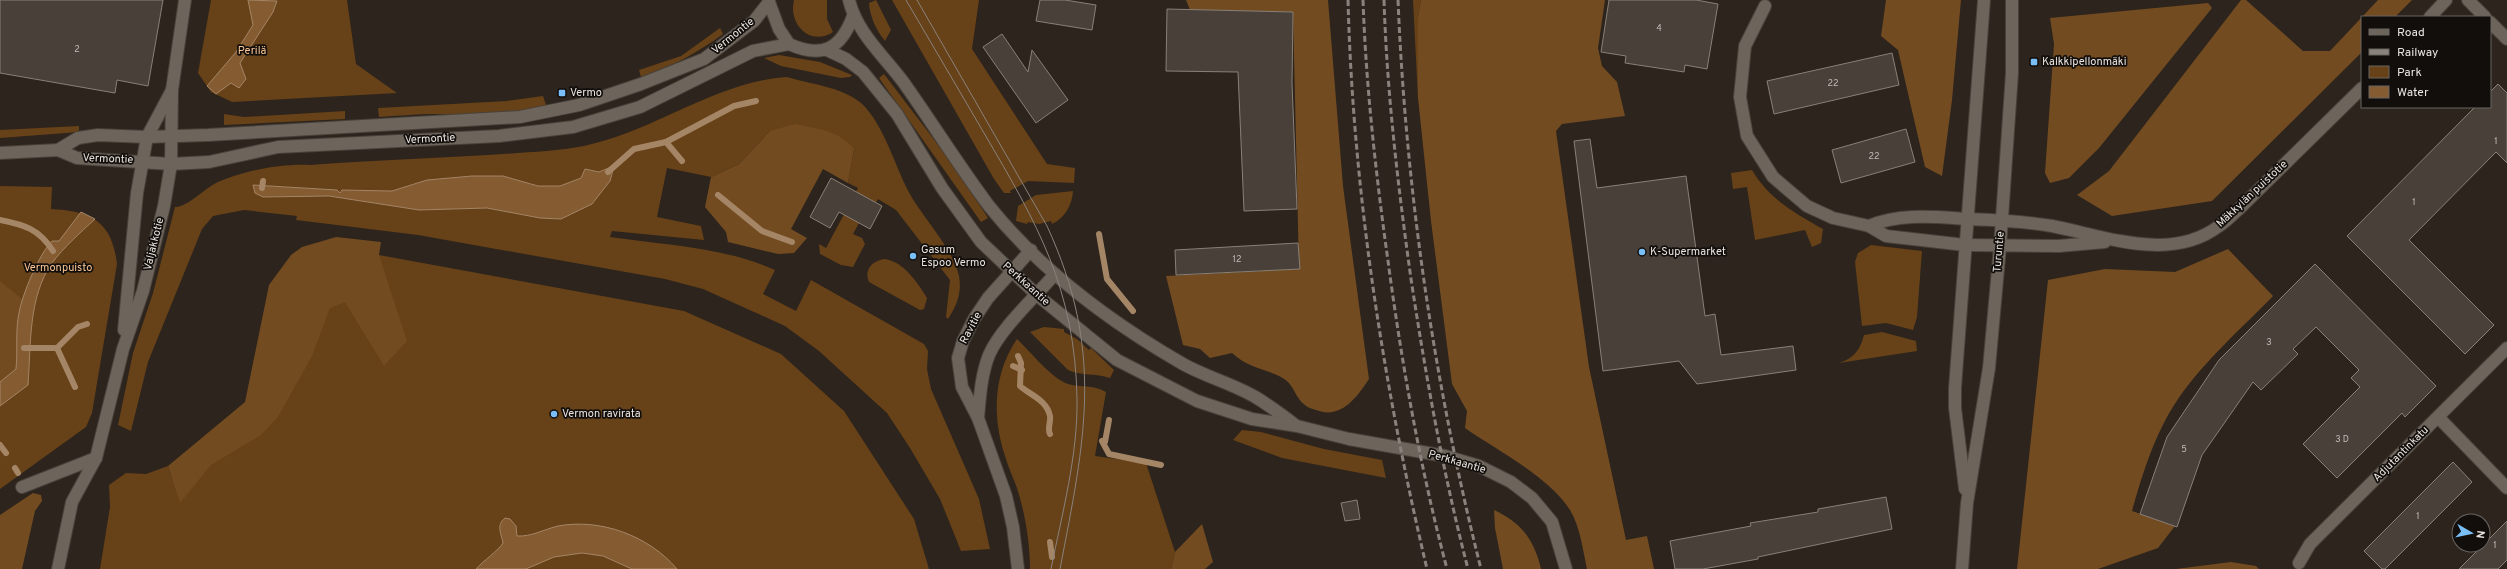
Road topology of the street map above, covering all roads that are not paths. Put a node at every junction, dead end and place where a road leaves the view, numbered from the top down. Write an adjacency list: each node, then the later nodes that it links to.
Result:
1 (185, 0): 17 (main road)
2 (849, 0): 9 (main road)
3 (1984, 0): 24 (main road, Turuntie)
4 (2012, 0): 25 (main road, Turuntie)
5 (2446, 0): 10 (main road)
6 (2468, 0): 11 (main road)
7 (769, 1): 14 (main road); 18 (main road, Vermontie)
8 (1765, 6): 26 (main road, Mäkkylän puistotie)
9 (853, 16): 15 (main road); 30 (main road, Perkkaantie)
10 (2431, 16)
11 (2484, 16)
12 (2491, 23): 13 (main road)
13 (2507, 39)
14 (789, 44): 15 (main road); 23 (main road, Vermontie)
15 (827, 50): 31 (main road, Perkkaantie)
16 (2361, 89): 27 (main road, Mäkkylän puistotie)
17 (172, 90): 18 (main road, Valjakkotie); 19 (main road)
18 (172, 136): 19 (main road, Vermontie); 23 (main road, Valjakkotie)
19 (147, 137): 20 (main road, Vermontie); 22 (main road, Valjakkotie)
20 (58, 150): 21 (main road, Vermontie); 22 (main road, Vermontie)
21 (0, 153)
22 (144, 161): 23 (main road, Vermontie); 35 (main road, Valjakkotie)
23 (171, 164): 35 (main road, Valjakkotie)
24 (1967, 219): 25 (main road, Mäkkylän puistotie); 26 (main road, Mäkkylän puistotie); 28 (main road, Turuntie)
25 (2002, 220): 27 (main road, Mäkkylän puistotie); 29 (main road, Turuntie)
26 (1869, 226): 28 (main road, Mäkkylän puistotie)
27 (2117, 242): 29 (main road, Mäkkylän puistotie)
28 (1965, 245): 29 (main road, Mäkkylän puistotie); 42 (main road, Turuntie)
29 (2000, 247): 42 (main road, Turuntie)
30 (1031, 250): 31 (main road, Ravitie); 32 (main road, Perkkaantie)
31 (1011, 272): 33 (main road, Perkkaantie); 37 (main road, Ravitie)
32 (1055, 274): 33 (main road, Ravitie); 38 (main road, Perkkaantie)
33 (1037, 295): 37 (main road, Ravitie); 38 (main road, Perkkaantie)
34 (2507, 348): 36 (main road, Adjutantinkatu)
35 (123, 349): 39 (main road, Valjakkotie)
36 (2438, 417): 41 (main road); 43 (main road, Adjutantinkatu)
37 (978, 418): 45 (main road, Ravitie)
38 (1297, 426): 46 (main road, Perkkaantie)
39 (96, 458): 40 (main road); 44 (main road, Valjakkotie)
40 (22, 487)
41 (2507, 488)
42 (1967, 503): 47 (main road, Turuntie)
43 (2299, 563)
44 (58, 569)
45 (1018, 569)
46 (1566, 569)
47 (1962, 569)

